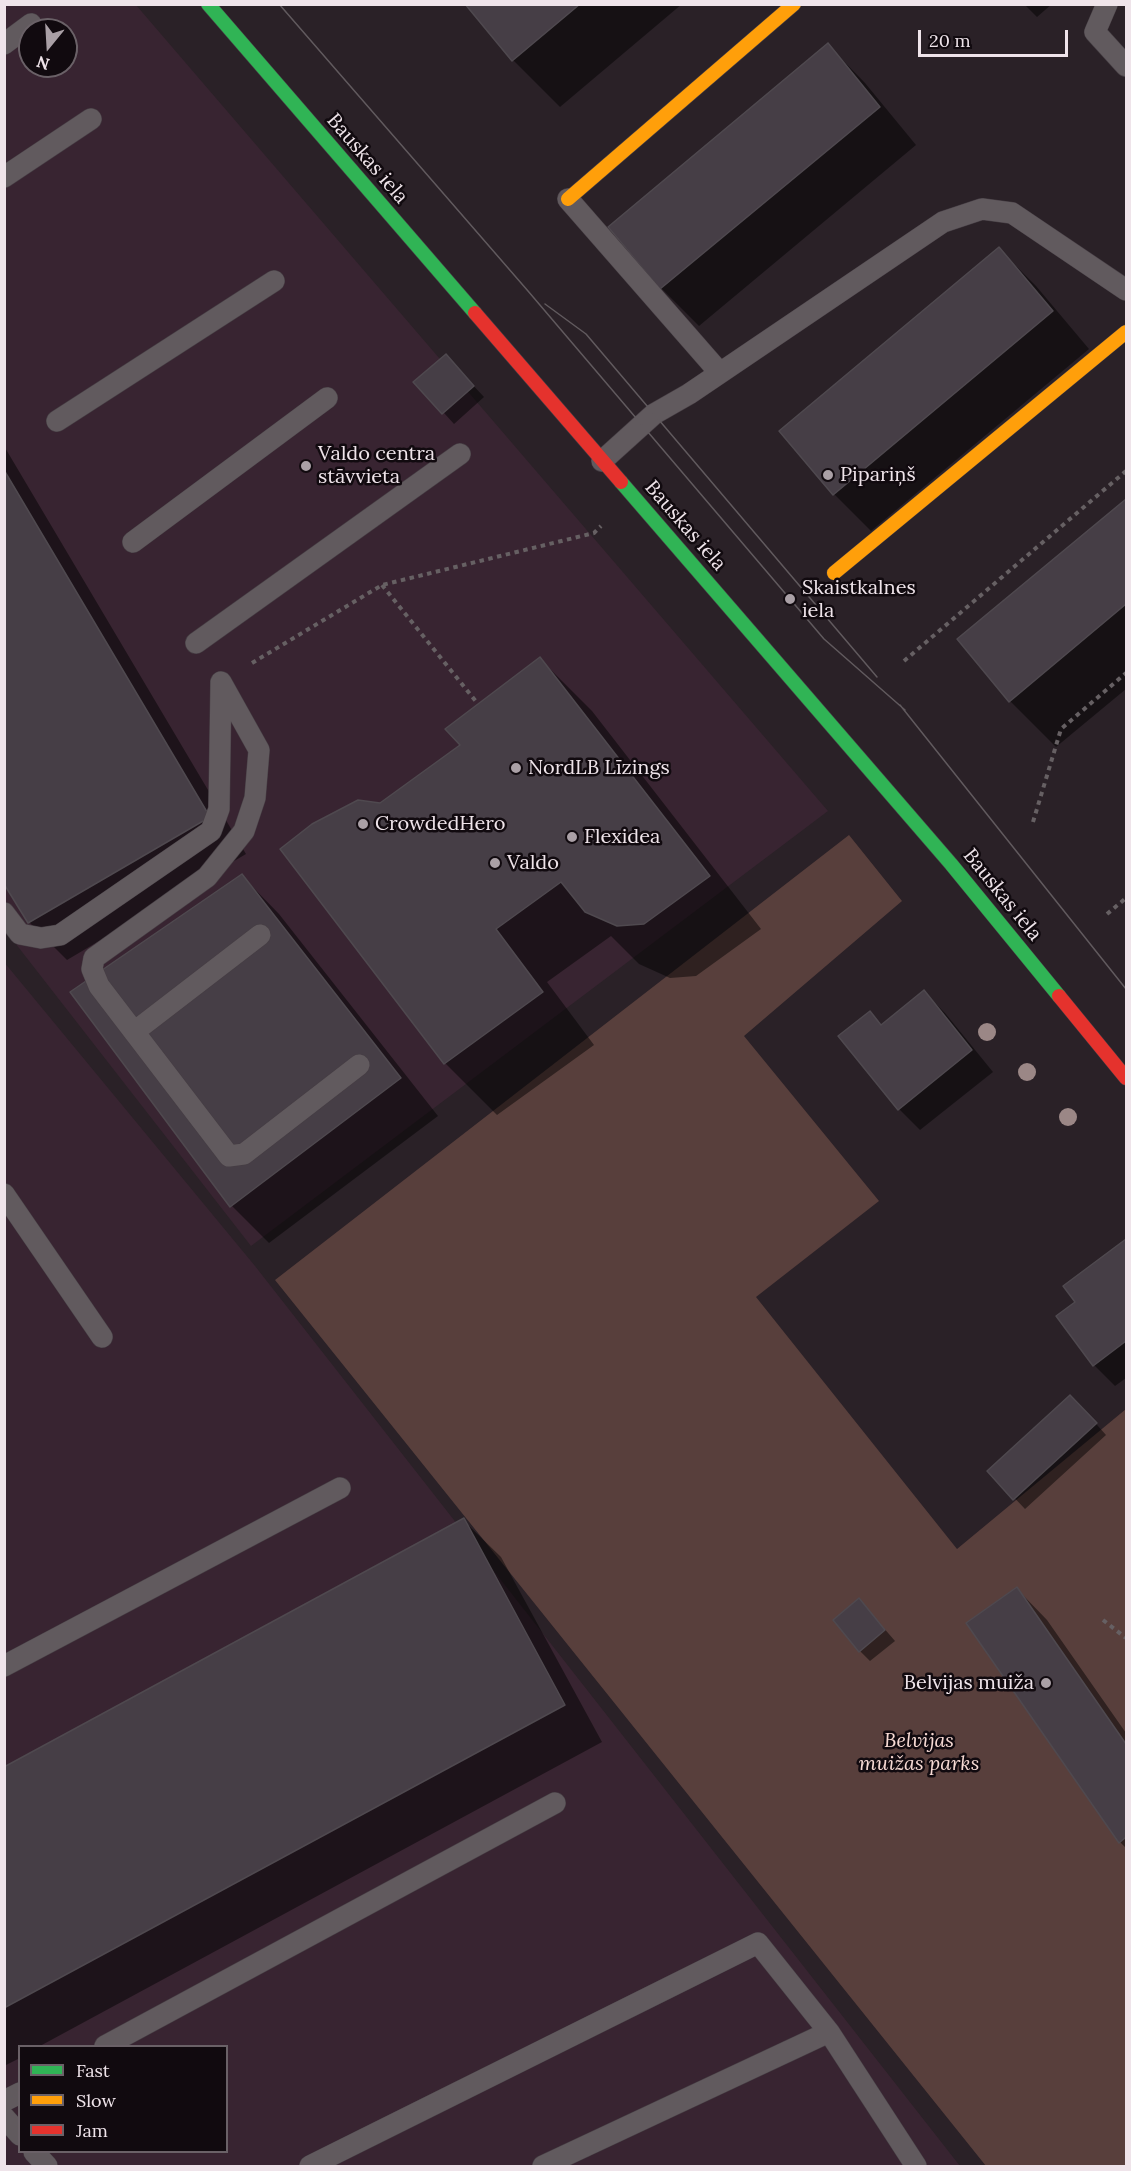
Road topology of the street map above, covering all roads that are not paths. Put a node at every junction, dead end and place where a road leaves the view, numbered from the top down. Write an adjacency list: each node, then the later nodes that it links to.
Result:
1 (208, 4): 17 (street, Bauskas iela)
2 (794, 4): 9 (street)
3 (1107, 4): 6 (lane)
4 (18, 34): 5 (lane)
5 (4, 44)
6 (1126, 66)
7 (91, 119): 8 (lane)
8 (4, 177)
9 (568, 199): 13 (lane)
10 (274, 281): 15 (lane)
11 (1126, 290): 13 (lane)
12 (1126, 332): 19 (street)
13 (720, 373): 17 (lane)
14 (327, 398): 18 (lane)
15 (57, 421)
16 (460, 454): 20 (lane)
17 (602, 461): 25 (street, Bauskas iela)
18 (133, 542)
19 (834, 573)
20 (196, 643)
21 (4, 913): 23 (lane)
22 (260, 935): 23 (lane)
23 (134, 1032): 24 (lane)
24 (359, 1065)
25 (1126, 1078)
26 (4, 1194): 27 (lane)
27 (102, 1337)
28 (340, 1488): 29 (lane)
29 (4, 1666)
30 (555, 1803): 32 (lane)
31 (829, 2032): 39 (lane); 40 (lane); 41 (lane)
32 (107, 2045)
33 (18, 2094): 34 (lane)
34 (4, 2101)
35 (4, 2117): 36 (lane)
36 (18, 2133)
37 (36, 2153): 38 (lane)
38 (47, 2166)
39 (310, 2166)
40 (543, 2166)
41 (916, 2166)

